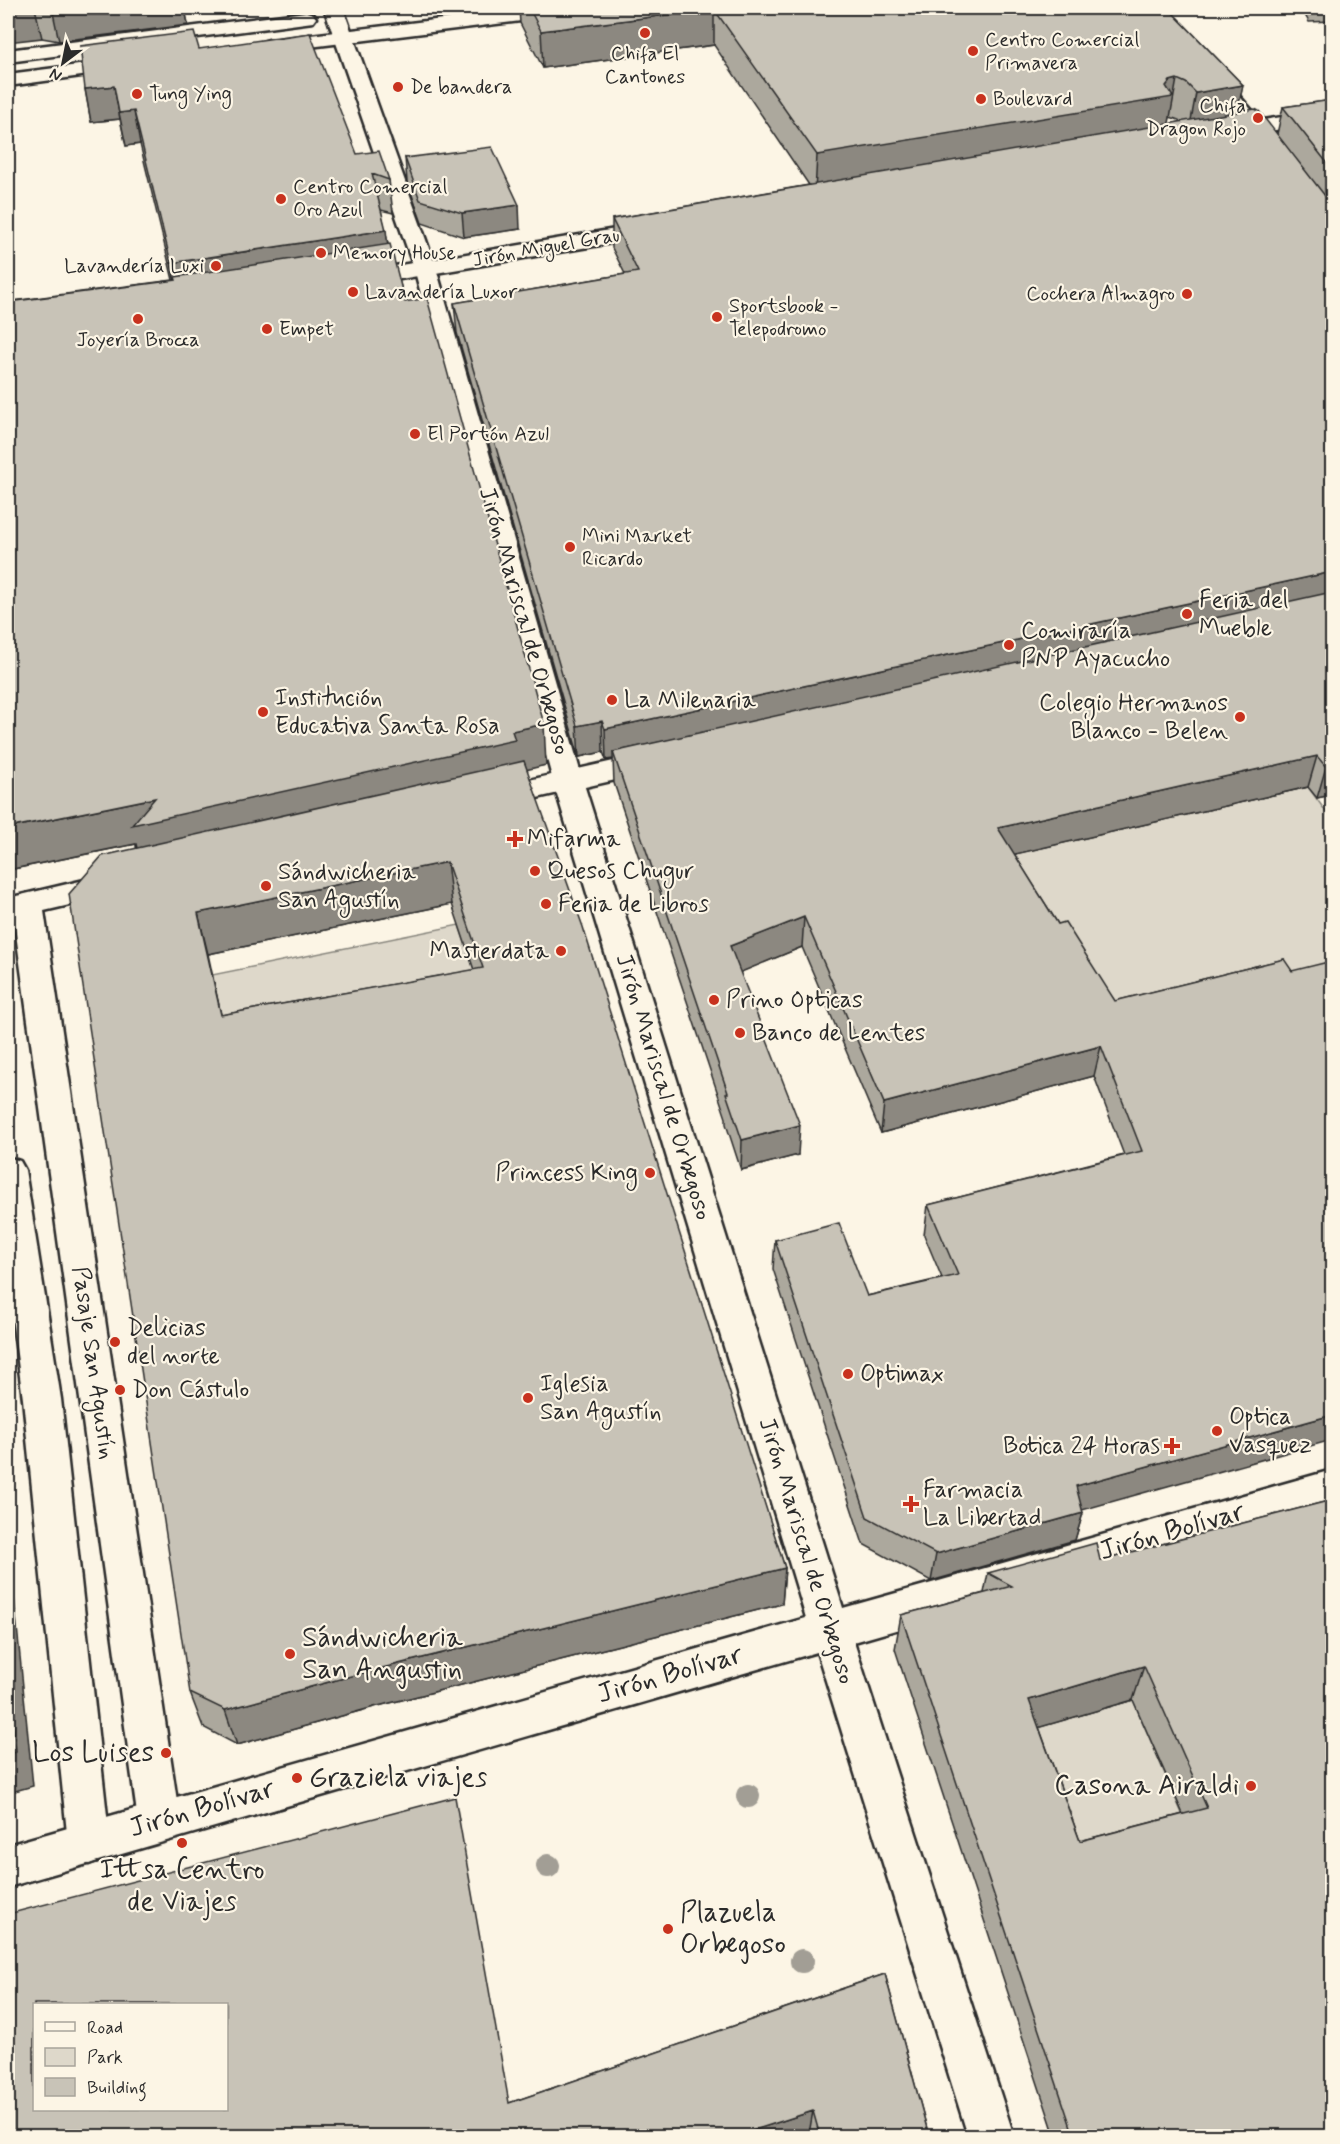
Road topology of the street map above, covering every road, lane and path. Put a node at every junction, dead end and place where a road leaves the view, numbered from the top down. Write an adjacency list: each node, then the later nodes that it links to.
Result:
1 (577, 8): 5 (street)
2 (1152, 8): 11 (street)
3 (334, 11): 4 (street); 5 (street, Jirón Mariscal de Orbegoso); 7 (street)
4 (357, 11)
5 (343, 36): 6 (street); 15 (street, Jirón Mariscal de Orbegoso)
6 (250, 48)
7 (8, 56)
8 (146, 62): 9 (street)
9 (8, 80)
10 (1332, 115): 11 (street)
11 (1257, 127): 12 (street); 13 (street)
12 (1204, 136)
13 (1285, 162)
14 (681, 225): 15 (street, Jirón Miguel Grau)
15 (425, 268): 16 (street, Jirón Miguel Grau); 18 (street, Jirón Mariscal de Orbegoso)
16 (332, 283)
17 (684, 755): 18 (street)
18 (568, 780): 19 (street); 24 (street, Jirón Mariscal de Orbegoso)
19 (464, 804)
20 (142, 878): 21 (street)
21 (17, 906): 25 (street, Pasaje San Agustín)
22 (8, 1170): 26 (street)
23 (1332, 1487): 24 (street, Jirón Bolívar)
24 (830, 1630): 25 (street, Jirón Bolívar); 28 (street, Jirón Mariscal de Orbegoso)
25 (159, 1821): 26 (street, Jirón Bolívar)
26 (88, 1843): 27 (street, Jirón Bolívar)
27 (8, 1866)
28 (990, 2136)

